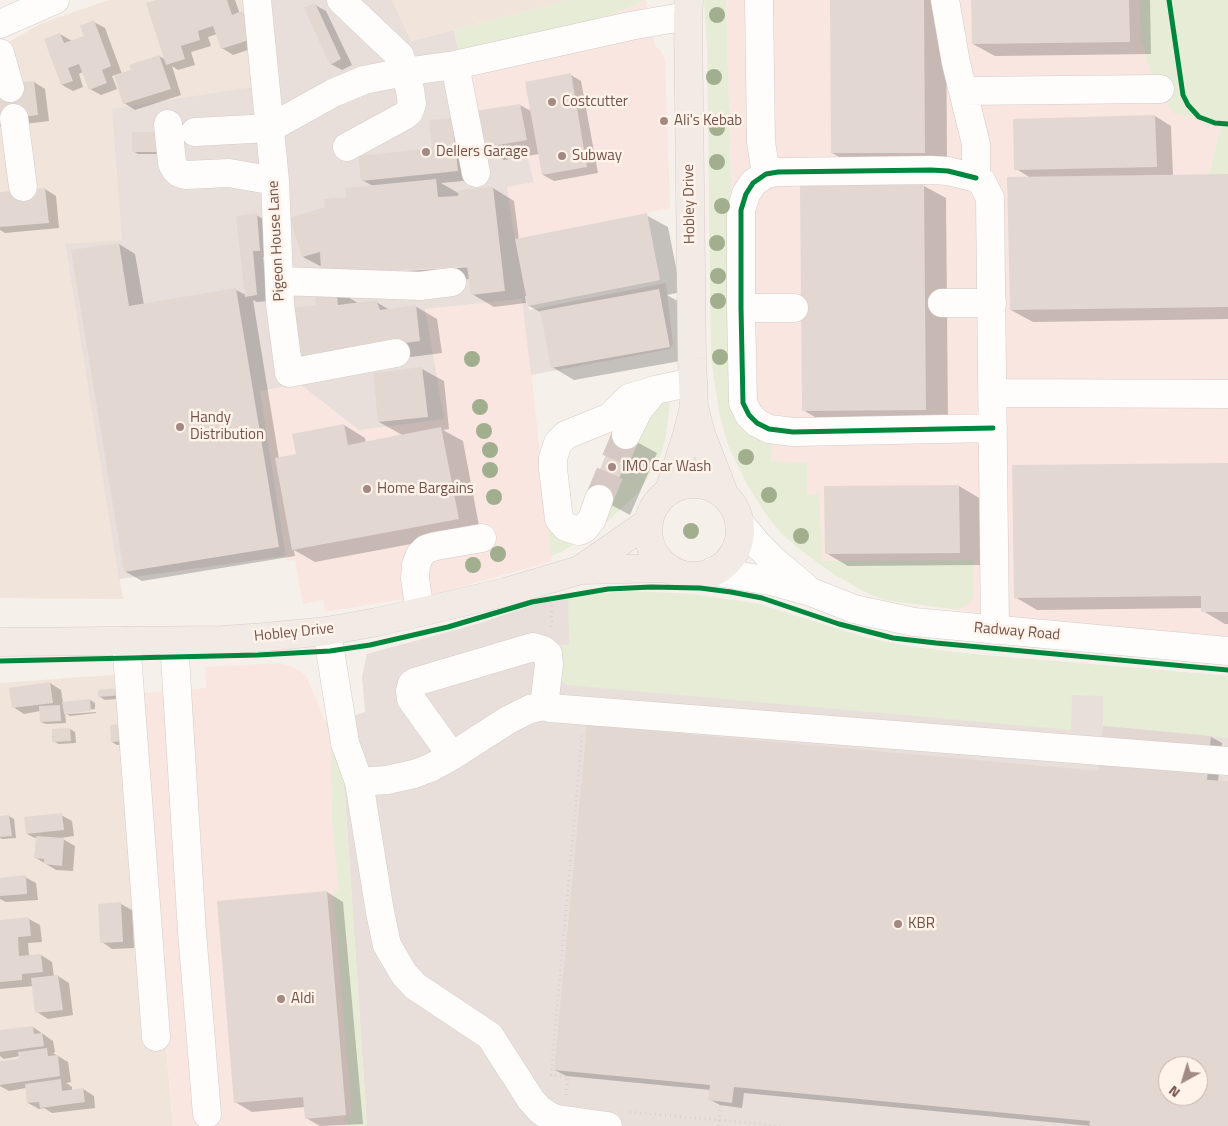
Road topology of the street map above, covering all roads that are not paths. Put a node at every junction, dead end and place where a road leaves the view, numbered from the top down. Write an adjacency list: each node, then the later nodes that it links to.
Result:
1 (55, 0): 7 (street)
2 (257, 0): 16 (street, Pigeon House Lane)
3 (340, 0): 10 (street)
4 (759, 0): 20 (street)
5 (945, 0): 13 (street)
6 (688, 8): 9 (street); 34 (main road, Hobley Drive)
7 (0, 24)
8 (0, 53): 11 (street)
9 (455, 65): 10 (street); 19 (street)
10 (404, 72): 16 (street); 18 (street)
11 (10, 88)
12 (1160, 89): 13 (street)
13 (963, 91): 21 (street)
14 (14, 118): 23 (street)
15 (168, 124): 22 (street)
16 (270, 128): 17 (street); 22 (street, Pigeon House Lane)
17 (195, 132)
18 (347, 147)
19 (476, 173)
20 (766, 174): 21 (street); 28 (street)
21 (976, 178): 27 (street)
22 (275, 181): 24 (street, Pigeon House Lane)
23 (23, 187)
24 (280, 281): 25 (street); 30 (street, Pigeon House Lane)
25 (452, 282)
26 (942, 303): 27 (street)
27 (992, 303): 32 (street)
28 (741, 308): 29 (street); 35 (street)
29 (794, 308)
30 (396, 353)
31 (655, 390): 34 (street); 36 (street); 39 (street)
32 (993, 393): 33 (street); 35 (street)
33 (1228, 394)
34 (693, 395): 37 (main road, Hobley Drive); 38 (main road, Hobley Drive)
35 (993, 428): 48 (street)
36 (626, 435)
37 (669, 491): 38 (main road); 40 (main road)
38 (725, 496): 41 (main road)
39 (599, 499)
40 (649, 522): 43 (main road); 44 (main road, Hobley Drive)
41 (739, 522): 45 (main road); 46 (street, Radway Road)
42 (482, 538): 47 (street)
43 (669, 568): 44 (main road, Hobley Drive); 45 (main road)
44 (580, 570): 47 (main road, Hobley Drive)
45 (713, 571): 46 (street, Radway Road)
46 (811, 592): 48 (street, Radway Road)
47 (420, 612): 49 (main road, Hobley Drive)
48 (995, 630): 53 (street, Radway Road)
49 (327, 631): 51 (main road, Hobley Drive); 57 (street)
50 (126, 641): 51 (main road, Hobley Drive); 52 (main road, Hobley Drive); 58 (street)
51 (174, 641): 59 (street)
52 (0, 642)
53 (1228, 651)
54 (544, 706): 55 (street); 55 (street); 56 (street)
55 (452, 756): 57 (street)
56 (1228, 761)
57 (359, 782): 60 (street)
58 (156, 1037)
59 (207, 1114)
60 (617, 1119)

